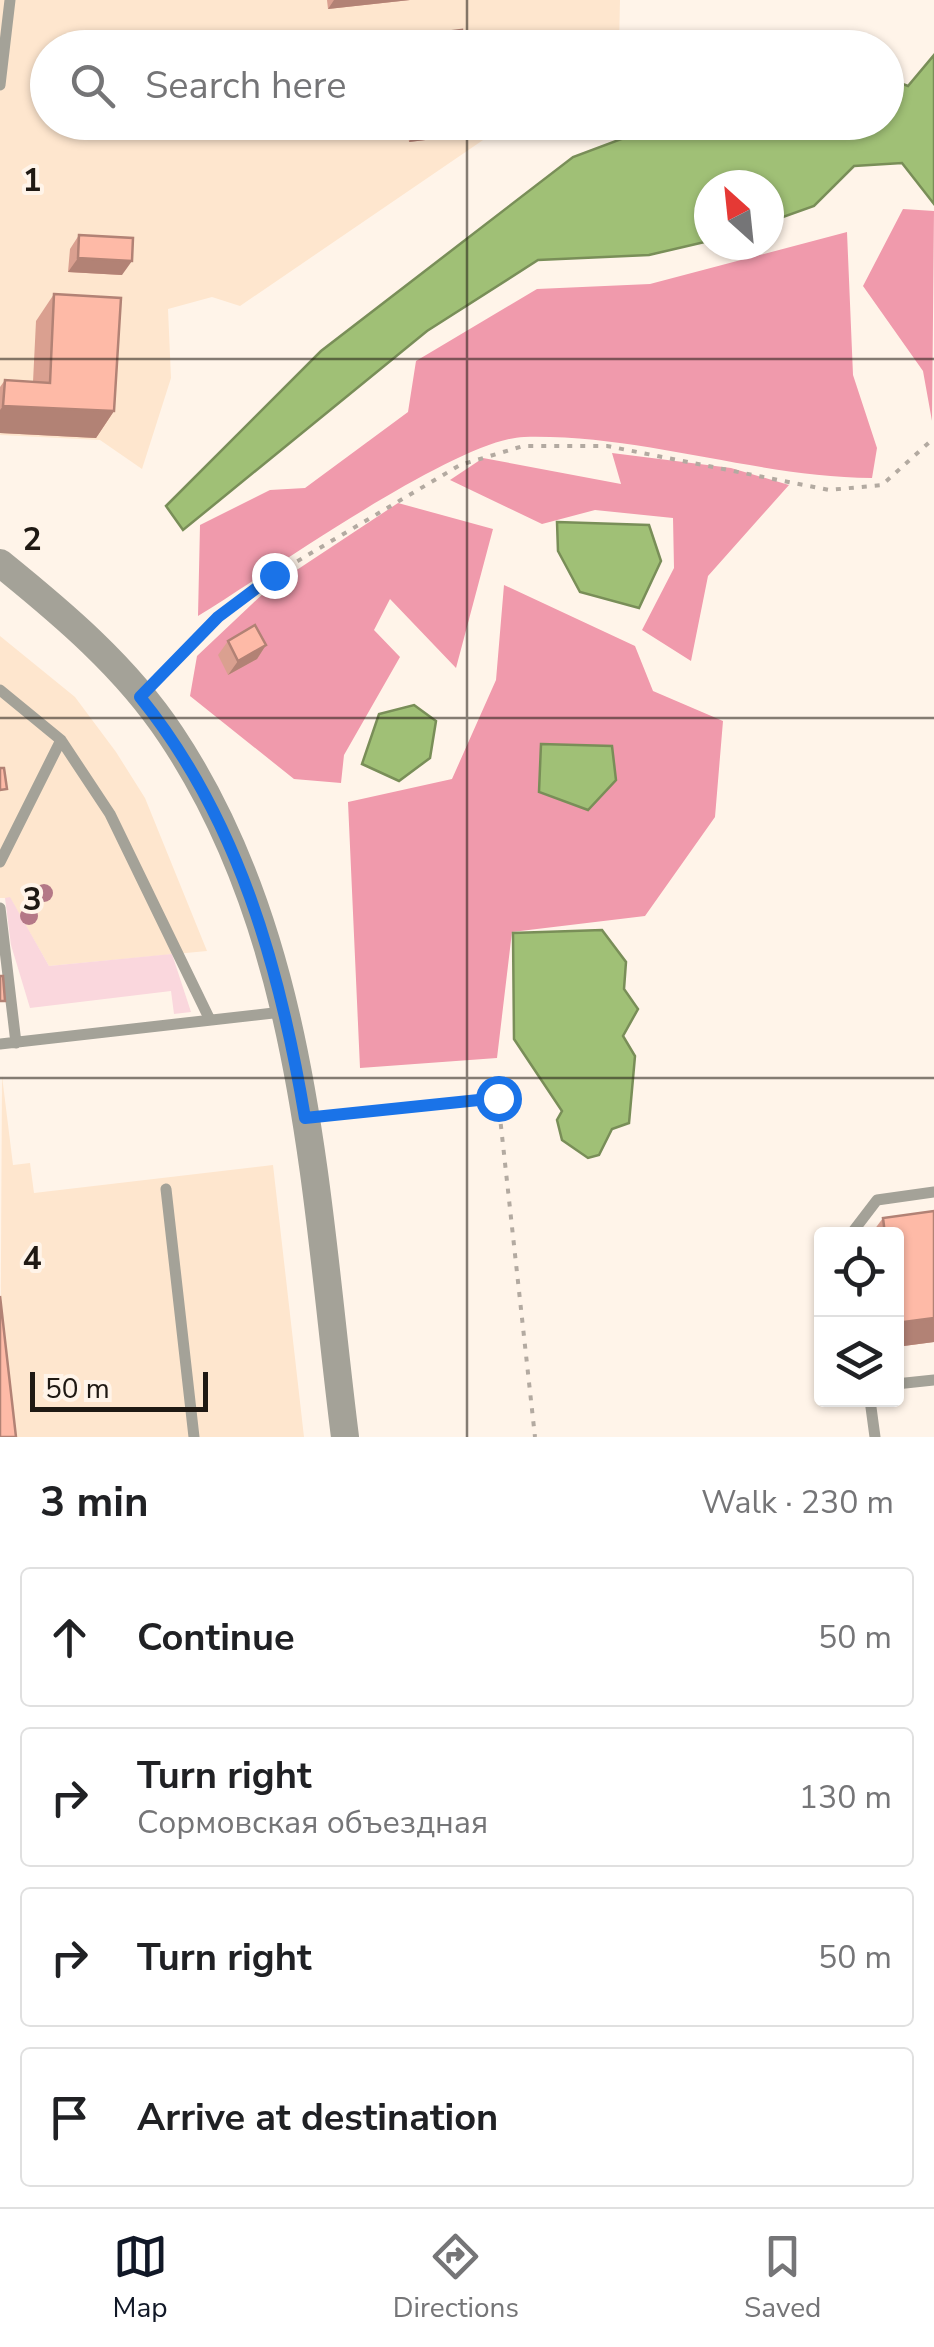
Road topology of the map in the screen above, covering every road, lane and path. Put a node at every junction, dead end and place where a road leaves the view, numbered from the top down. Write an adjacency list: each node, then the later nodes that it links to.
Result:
1 (10, 0): 2 (lane)
2 (0, 85)
3 (934, 438): 6 (path)
4 (0, 563): 6 (street)
5 (0, 690): 7 (lane)
6 (140, 697): 10 (street)
7 (61, 740): 8 (lane); 11 (lane)
8 (0, 862)
9 (0, 908): 12 (lane)
10 (287, 1011): 11 (lane); 14 (street)
11 (210, 1020): 12 (lane)
12 (16, 1042): 13 (lane)
13 (0, 1044)
14 (305, 1118): 22 (street); 23 (path)
15 (166, 1190): 21 (lane)
16 (934, 1192): 17 (lane)
17 (856, 1227)
18 (934, 1380): 19 (lane)
19 (904, 1383)
20 (871, 1407): 24 (lane)
21 (194, 1437)
22 (345, 1437)
23 (535, 1437)
24 (875, 1437)

